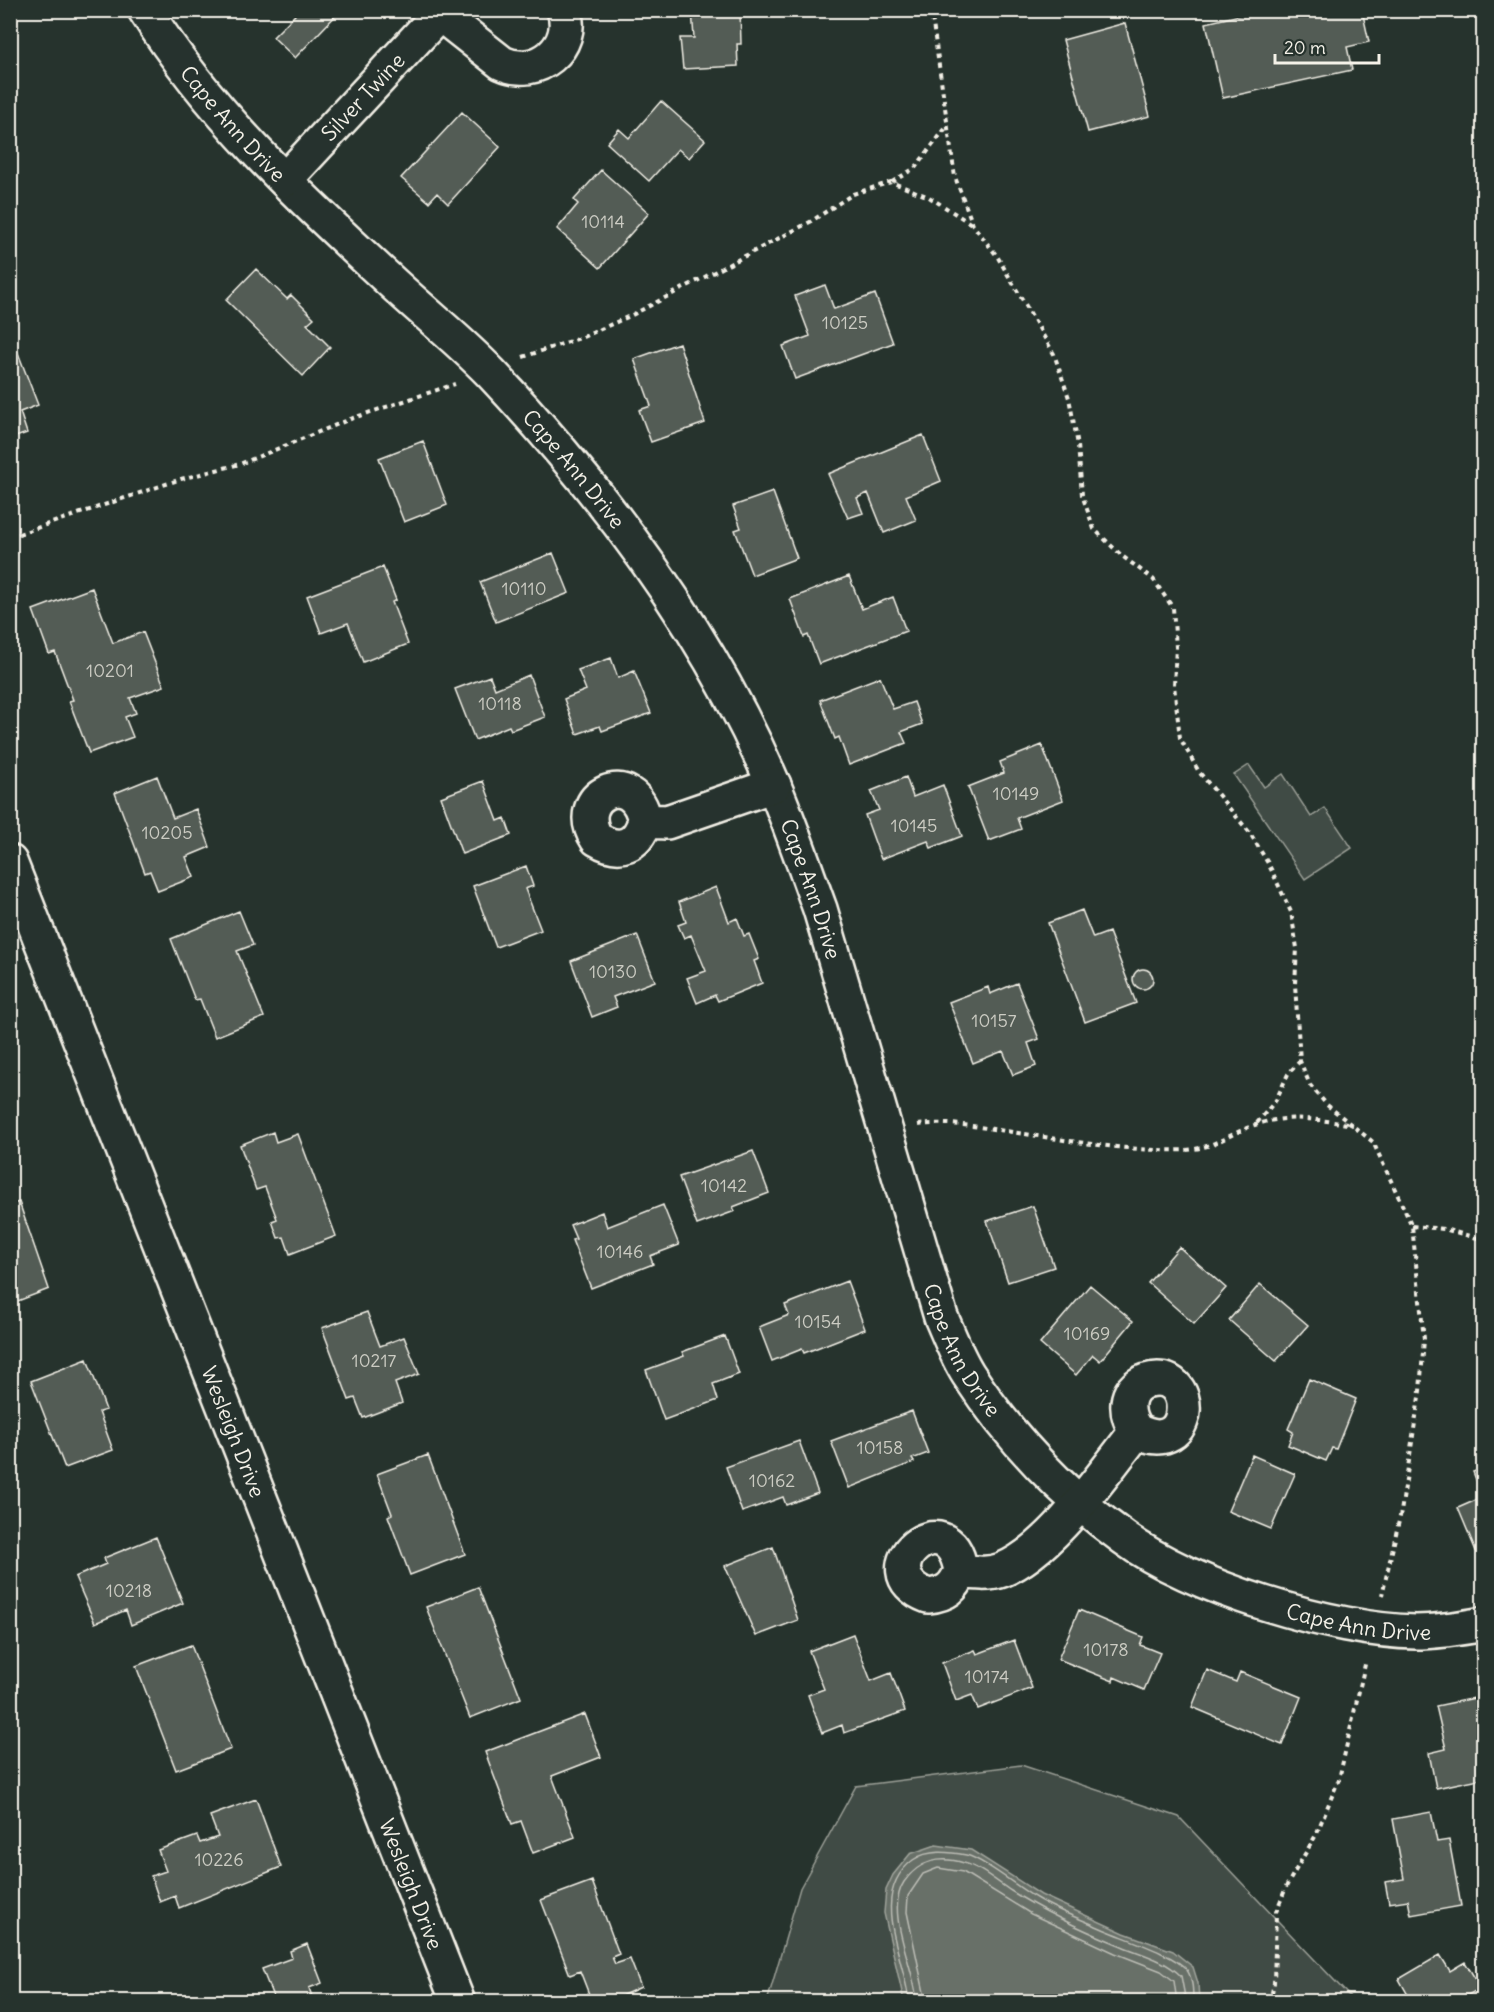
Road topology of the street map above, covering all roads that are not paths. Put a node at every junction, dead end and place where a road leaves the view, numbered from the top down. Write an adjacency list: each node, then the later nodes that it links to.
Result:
1 (145, 10): 4 (street, Cape Ann Drive)
2 (564, 10): 3 (street, Silver Twine)
3 (442, 13): 4 (street, Silver Twine)
4 (285, 180): 5 (street, Cape Ann Drive)
5 (774, 784): 6 (street); 9 (street, Cape Ann Drive)
6 (645, 821)
7 (10, 862): 12 (street, Wesleigh Drive)
8 (1137, 1431): 9 (street)
9 (1079, 1502): 10 (street); 11 (street, Cape Ann Drive)
10 (961, 1571)
11 (1484, 1624)
12 (458, 2001)

